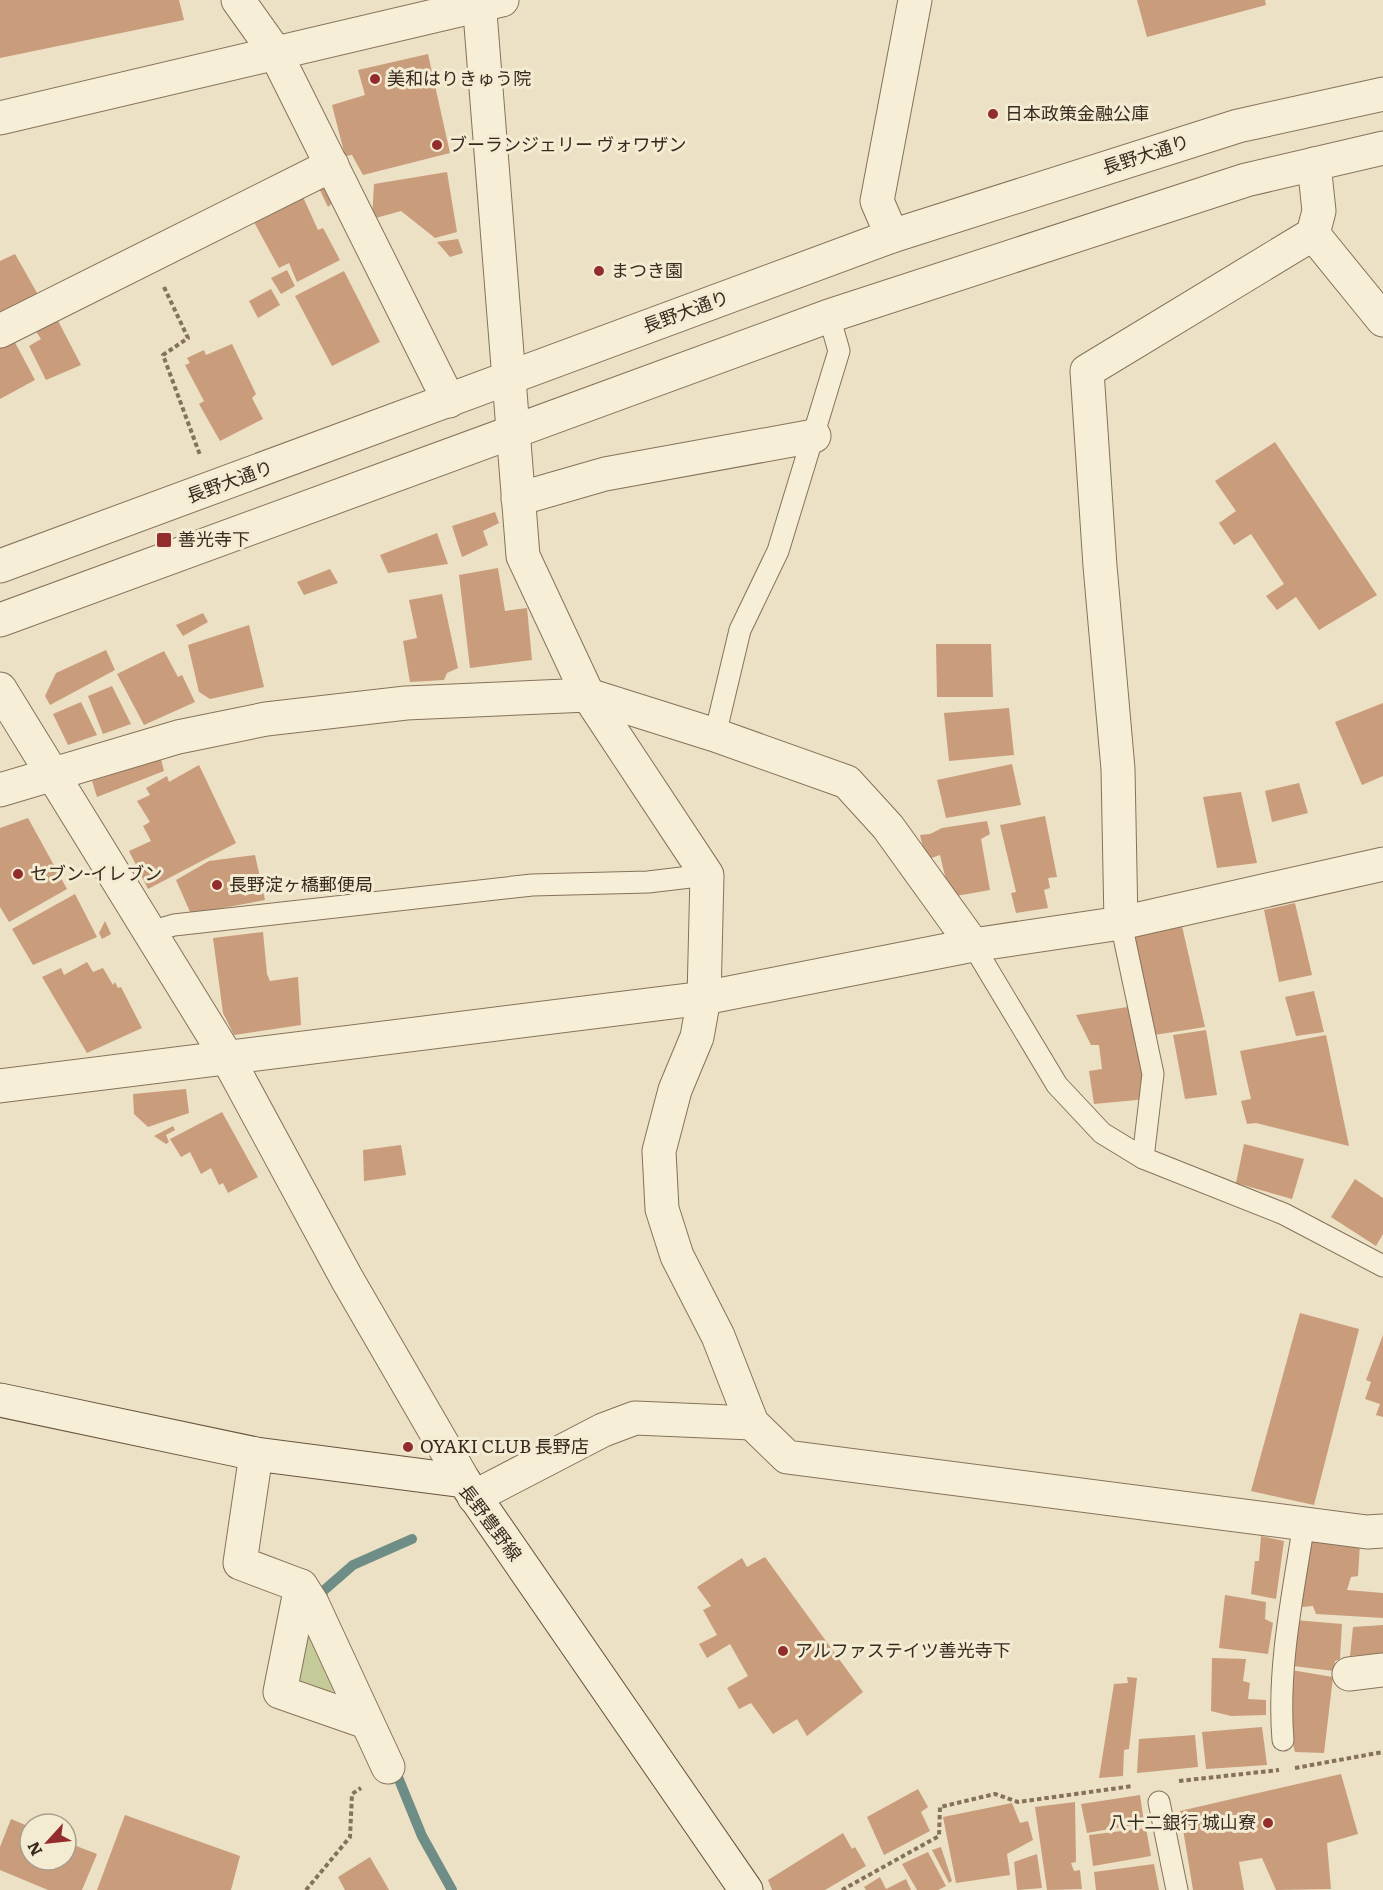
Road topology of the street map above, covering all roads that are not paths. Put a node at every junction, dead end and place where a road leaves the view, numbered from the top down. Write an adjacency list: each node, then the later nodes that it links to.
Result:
1 (238, 0): 4 (street)
2 (915, 0): 11 (street)
3 (487, 2): 4 (street); 15 (street)
4 (275, 52): 6 (street); 9 (street)
5 (1383, 94): 11 (street, 長野大通り)
6 (0, 118)
7 (1383, 148): 8 (street)
8 (1314, 164): 10 (street); 12 (street)
9 (333, 165): 14 (street); 16 (street)
10 (1313, 234): 13 (street); 29 (street)
11 (892, 236): 15 (street, 長野大通り)
12 (829, 316): 17 (street); 18 (lane)
13 (1383, 320)
14 (0, 331)
15 (508, 378): 16 (street, 長野大通り); 17 (street)
16 (448, 401): 20 (street, 長野大通り)
17 (512, 435): 19 (street); 21 (street)
18 (814, 436): 19 (street); 24 (lane)
19 (518, 499): 23 (street)
20 (0, 566)
21 (0, 620)
22 (0, 689): 25 (street)
23 (588, 695): 24 (street); 25 (street); 28 (street)
24 (715, 735): 31 (street)
25 (54, 774): 26 (street); 30 (street)
26 (0, 790)
27 (1383, 864): 29 (street)
28 (707, 875): 30 (lane); 32 (street)
29 (1121, 923): 31 (street); 35 (lane)
30 (150, 932): 33 (street)
31 (973, 945): 32 (street); 35 (lane)
32 (704, 998): 33 (street); 38 (street)
33 (228, 1059): 34 (street); 40 (street)
34 (0, 1086)
35 (1143, 1158): 36 (lane)
36 (1383, 1266)
37 (0, 1400): 39 (street, 長野豊野線)
38 (752, 1423): 40 (street); 41 (street)
39 (256, 1454): 40 (street, 長野豊野線); 43 (street)
40 (469, 1489): 50 (street, 長野豊野線)
41 (1304, 1523): 42 (street); 47 (lane)
42 (1383, 1531)
43 (301, 1586): 46 (street); 46 (street)
44 (1383, 1670): 45 (street)
45 (1349, 1674)
46 (366, 1722): 48 (street)
47 (1283, 1740)
48 (388, 1767)
49 (1159, 1802): 51 (lane)
50 (746, 1890)
51 (1177, 1890)

